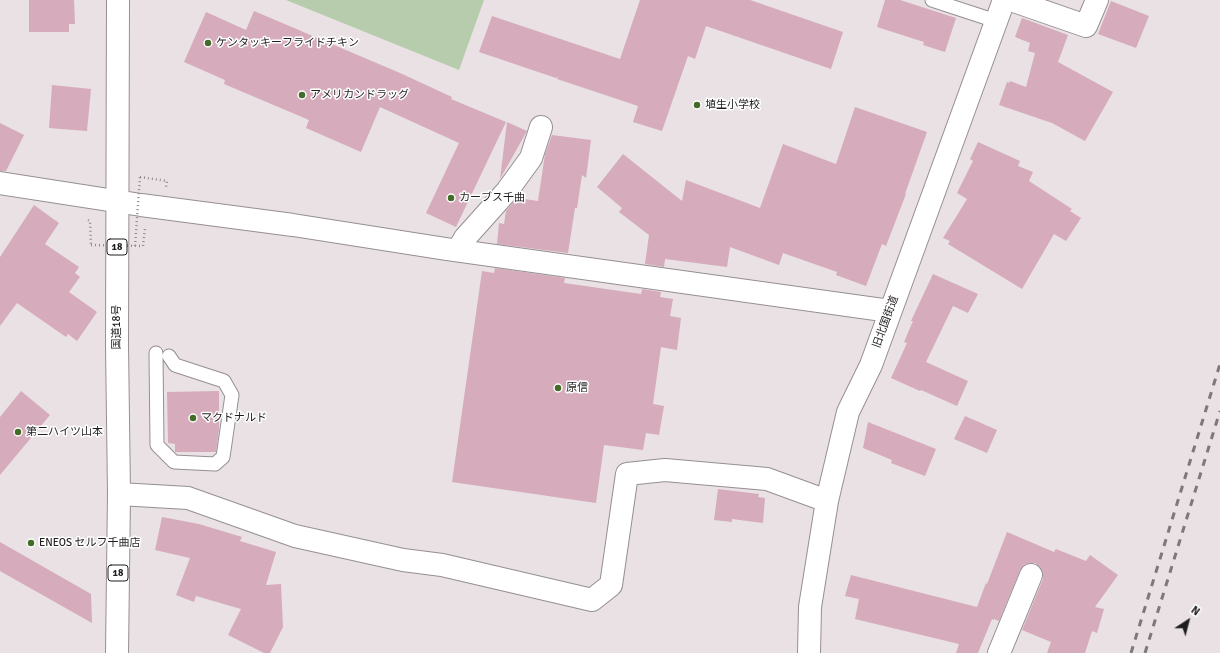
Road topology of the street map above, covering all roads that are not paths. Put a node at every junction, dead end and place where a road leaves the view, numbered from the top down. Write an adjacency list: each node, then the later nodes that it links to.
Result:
1 (118, 0): 9 (main road, 国道18号 / 18)
2 (932, 0): 6 (lane)
3 (1004, 0): 6 (main road, 旧北国街道)
4 (1010, 0): 5 (main road)
5 (1097, 0)
6 (996, 21): 11 (main road, 旧北国街道)
7 (541, 127): 10 (main road)
8 (0, 183): 9 (main road)
9 (116, 201): 10 (main road); 14 (main road, 国道18号 / 18)
10 (458, 250): 11 (main road)
11 (890, 311): 15 (main road, 旧北国街道)
12 (156, 353): 13 (lane)
13 (169, 356)
14 (119, 494): 15 (main road); 17 (main road, 国道18号 / 18)
15 (827, 501): 18 (main road, 旧北国街道)
16 (1031, 575): 19 (main road)
17 (117, 653)
18 (809, 653)
19 (999, 653)

